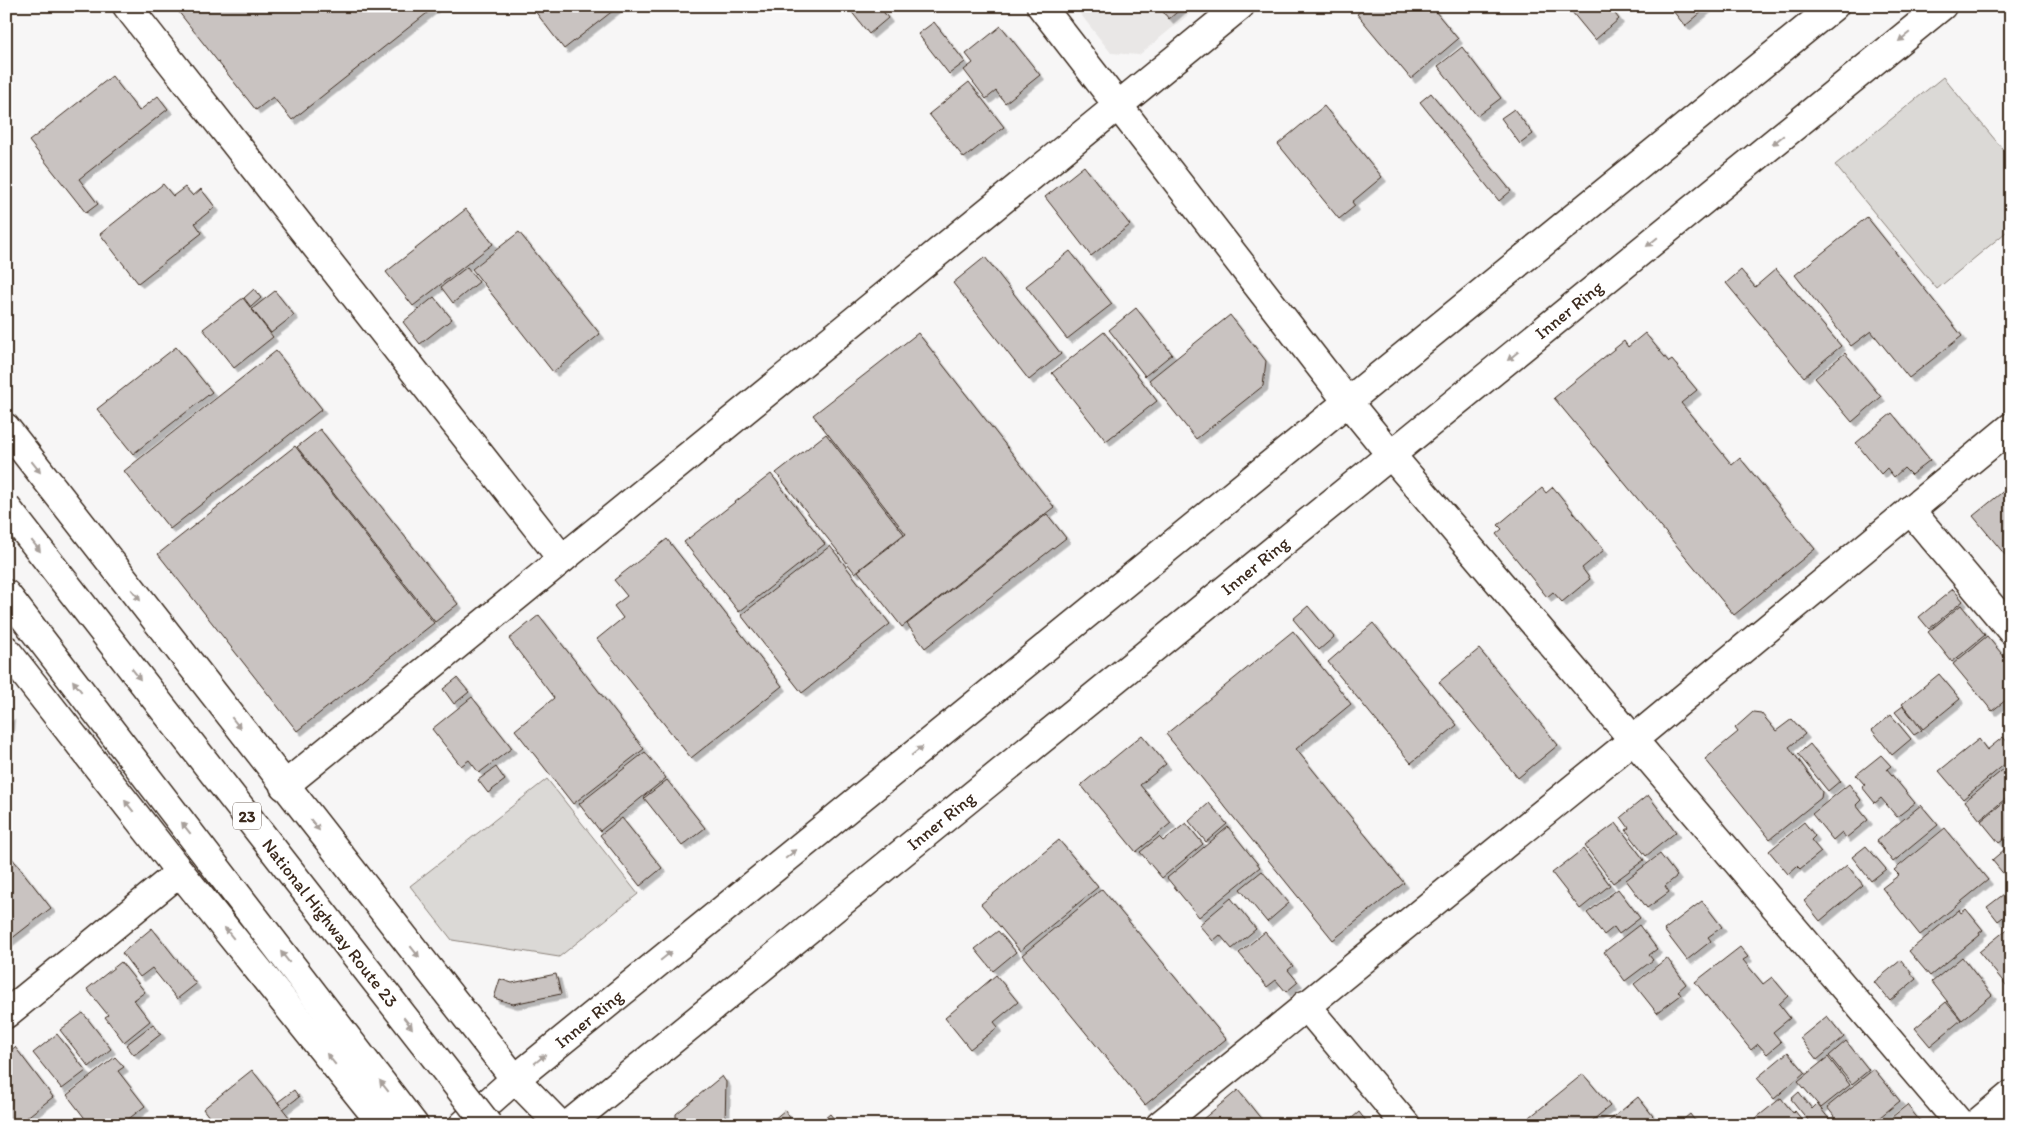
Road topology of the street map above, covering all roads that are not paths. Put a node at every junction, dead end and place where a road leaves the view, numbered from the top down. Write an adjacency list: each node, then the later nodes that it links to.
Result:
1 (126, 6): 13 (main road)
2 (1041, 6): 6 (main road)
3 (1240, 6): 6 (main road)
4 (1834, 6): 7 (main road, Inner Ring)
5 (1942, 6): 10 (main road, Inner Ring, one-way to 10)
6 (1119, 105): 7 (main road); 13 (main road)
7 (1346, 401): 10 (main road); 22 (main road, Inner Ring, one-way to 7)
8 (2011, 427): 12 (main road)
9 (6, 428): 18 (main road, one-way to 18)
10 (1391, 455): 17 (main road); 29 (main road, Inner Ring)
11 (6, 508): 27 (main road, National Highway Route 23 / 23, one-way to 27, bridge)
12 (1910, 510): 15 (main road); 17 (main road)
13 (562, 559): 18 (main road)
14 (6, 594): 25 (main road, one-way to 14)
15 (2011, 630)
16 (6, 650): 19 (main road, one-way to 16)
17 (1632, 740): 20 (main road); 32 (main road)
18 (284, 786): 22 (main road, one-way to 22)
19 (180, 872): 21 (main road); 24 (main road, one-way to 19)
20 (1305, 1005): 30 (main road); 31 (main road)
21 (6, 1014)
22 (515, 1079): 26 (main road, Inner Ring); 28 (main road)
23 (2011, 1095): 33 (main road)
24 (383, 1125)
25 (414, 1125)
26 (463, 1125)
27 (488, 1125)
28 (560, 1125)
29 (568, 1125)
30 (1160, 1125)
31 (1406, 1125)
32 (1961, 1125)
33 (1975, 1125)

